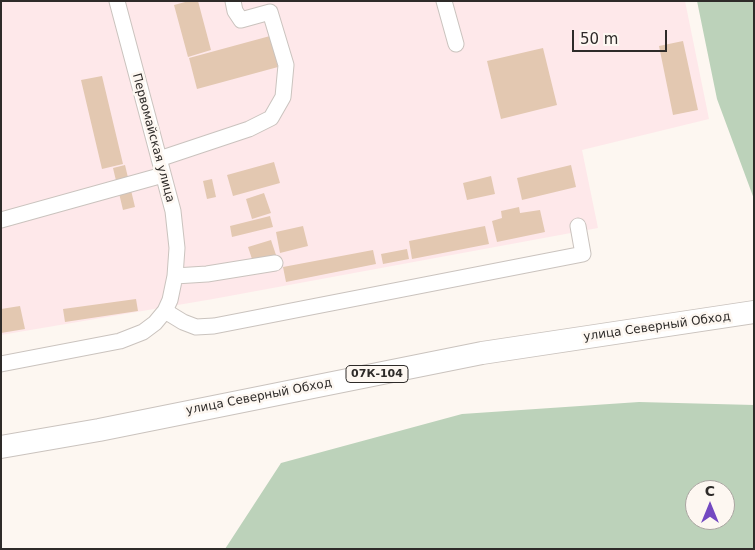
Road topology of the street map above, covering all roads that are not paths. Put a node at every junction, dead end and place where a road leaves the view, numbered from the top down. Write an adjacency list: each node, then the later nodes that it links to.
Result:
1 (117, 1): 5 (street, Первомайская улица)
2 (232, 1): 5 (street)
3 (444, 1): 4 (street)
4 (456, 44)
5 (159, 159): 6 (street, Первомайская улица)
6 (163, 175): 7 (street); 10 (street, Первомайская улица)
7 (1, 220)
8 (578, 226): 11 (street)
9 (275, 263): 10 (street)
10 (175, 276): 11 (street, Первомайская улица)
11 (164, 311): 13 (street)
12 (754, 312): 14 (highway, улица Северный Обход / 07К-104)
13 (1, 364)
14 (1, 447)

